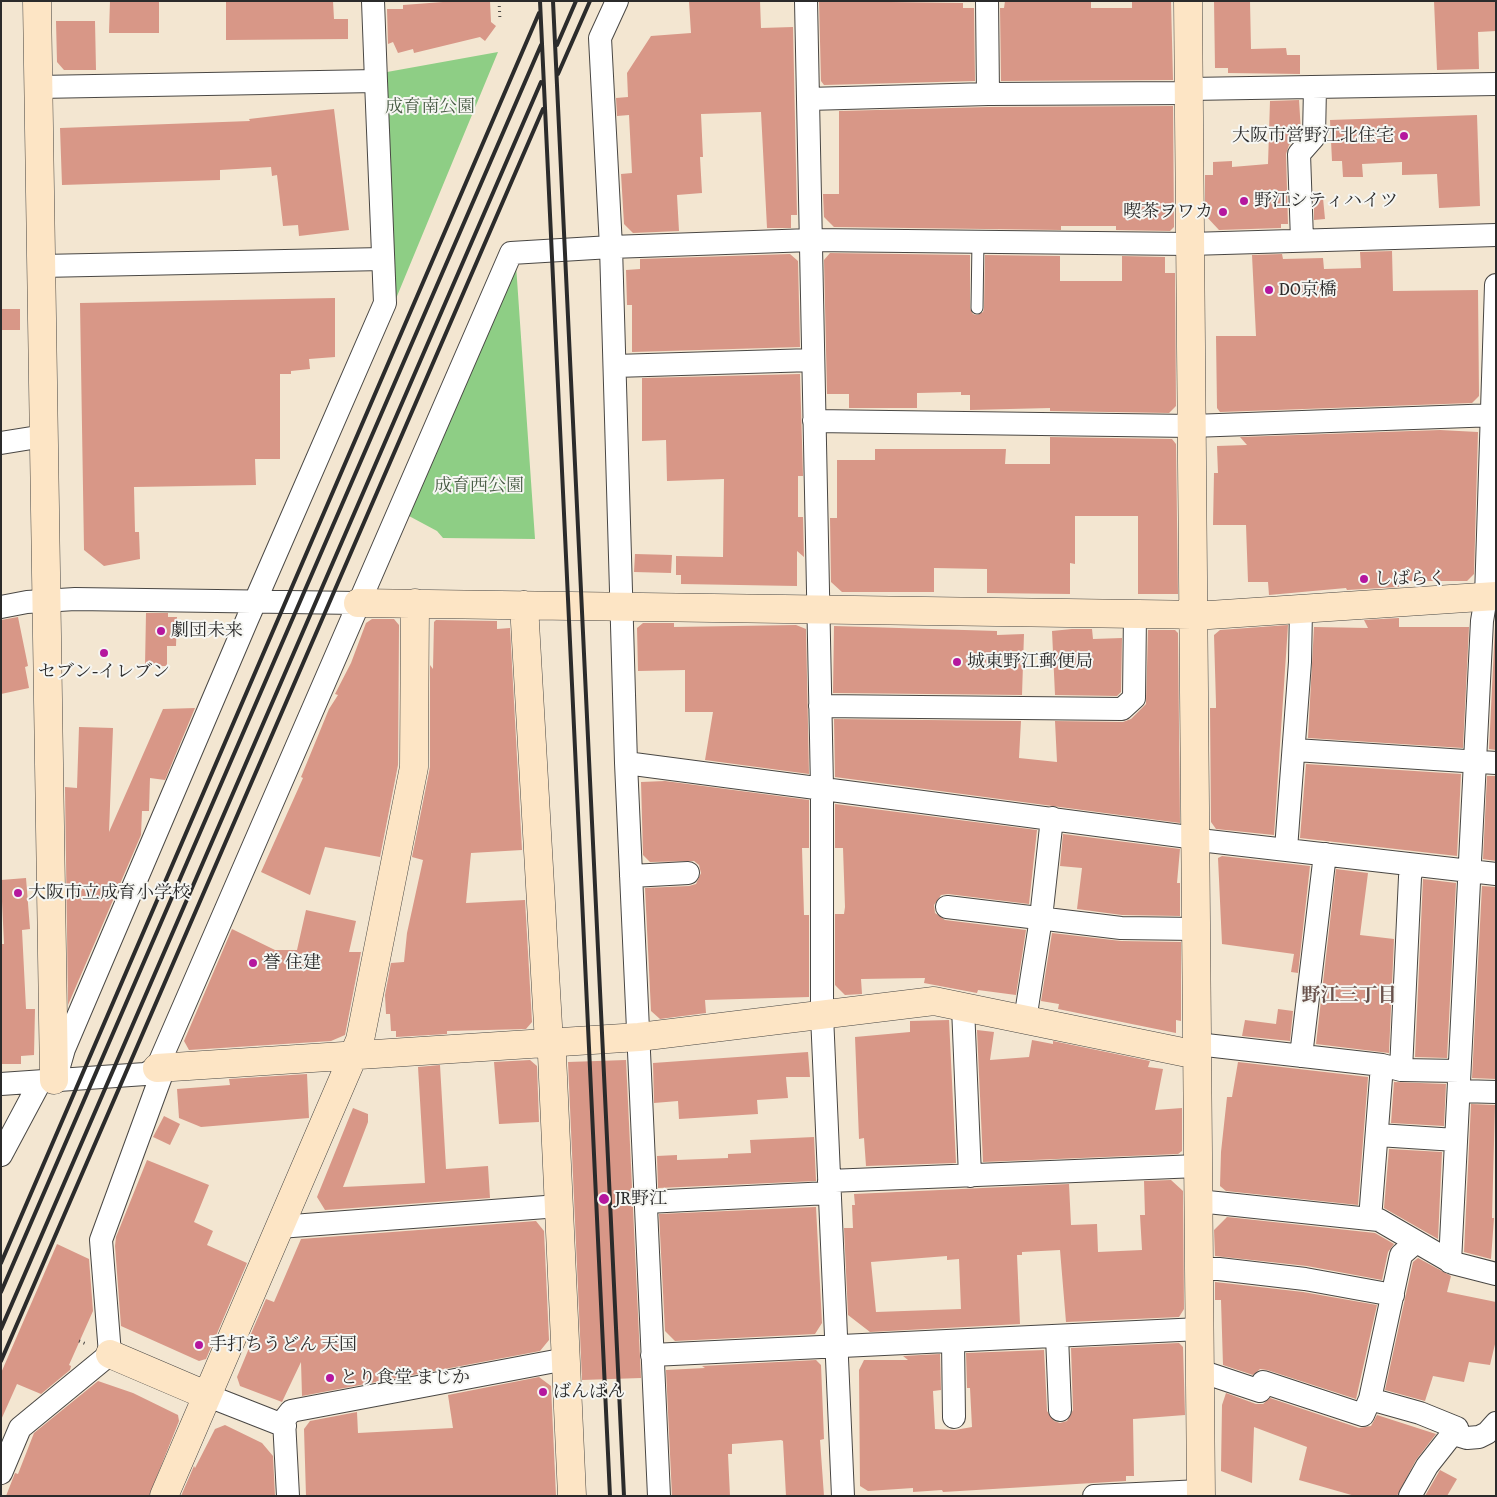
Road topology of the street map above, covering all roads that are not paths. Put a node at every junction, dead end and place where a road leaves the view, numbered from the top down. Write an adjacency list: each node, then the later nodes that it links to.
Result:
1 (37, 1): 9 (street)
2 (373, 1): 7 (street)
3 (617, 1): 19 (street)
4 (806, 1): 13 (street)
5 (987, 1): 12 (street)
6 (1188, 1): 11 (street)
7 (376, 81): 9 (street); 20 (street)
8 (1496, 84): 10 (street)
9 (38, 87): 21 (street)
10 (1314, 87): 11 (street); 16 (street)
11 (1189, 91): 12 (street); 18 (street)
12 (988, 94): 13 (street)
13 (808, 99): 15 (street)
14 (1496, 234): 16 (street)
15 (811, 240): 17 (street); 19 (street); 24 (street)
16 (1302, 240): 18 (street)
17 (978, 241): 18 (street); 23 (lane)
18 (1190, 244): 28 (street)
19 (611, 247): 25 (street); 34 (street)
20 (383, 260): 21 (street); 33 (street)
21 (41, 266): 29 (street)
22 (1496, 285): 26 (street)
23 (977, 308)
24 (813, 360): 25 (street); 27 (street)
25 (615, 366): 37 (street)
26 (1494, 415): 28 (street); 31 (street)
27 (814, 421): 28 (street); 39 (street)
28 (1192, 426): 42 (street)
29 (44, 436): 30 (street); 32 (street)
30 (1, 443)
31 (1491, 597): 40 (street); 43 (street)
32 (47, 600): 33 (street); 38 (street); 71 (street)
33 (255, 600): 34 (street); 71 (street)
34 (358, 603): 35 (street); 69 (street)
35 (415, 604): 36 (street); 68 (street)
36 (524, 605): 37 (street); 65 (street)
37 (622, 606): 39 (street); 47 (street)
38 (1, 607)
39 (819, 609): 41 (street); 44 (street)
40 (1301, 609): 42 (street); 45 (street)
41 (1136, 614): 42 (street); 44 (street)
42 (1194, 614): 50 (street)
43 (1487, 685): 46 (street)
44 (820, 706): 48 (street)
45 (1295, 750): 46 (street); 51 (street)
46 (1485, 762): 54 (street)
47 (626, 763): 48 (street); 57 (street)
48 (822, 787): 49 (street); 62 (street)
49 (1052, 818): 50 (street); 59 (street)
50 (1196, 838): 51 (street); 60 (street)
51 (1286, 849): 52 (street)
52 (1325, 854): 53 (street); 67 (street)
53 (1413, 865): 54 (street); 70 (street)
54 (1469, 872): 56 (street); 72 (street)
55 (688, 873): 57 (street)
56 (1496, 874)
57 (631, 876): 64 (street)
58 (947, 907): 59 (street)
59 (1041, 918): 60 (street); 63 (street)
60 (1196, 929): 66 (street)
61 (963, 1007): 62 (street); 63 (street); 79 (street)
62 (822, 1015): 64 (street); 80 (street)
63 (1025, 1020): 66 (street)
64 (639, 1037): 65 (street); 82 (street)
65 (549, 1043): 68 (street); 83 (street)
66 (1197, 1050): 67 (street); 78 (street)
67 (1302, 1056): 70 (street)
68 (352, 1057): 69 (street); 85 (street)
69 (160, 1068): 71 (street); 95 (street)
70 (1392, 1068): 72 (street); 75 (street)
71 (47, 1081): 73 (street); 77 (street)
72 (1459, 1081): 74 (street); 76 (street)
73 (1, 1084)
74 (1496, 1092)
75 (1378, 1135): 76 (street); 84 (street)
76 (1456, 1140): 87 (street)
77 (1, 1155)
78 (1198, 1166): 79 (street); 81 (street)
79 (970, 1176): 80 (street)
80 (829, 1187): 82 (street); 94 (street)
81 (1198, 1201): 84 (street); 88 (street)
82 (646, 1202): 96 (street)
83 (559, 1206): 85 (street); 97 (street)
84 (1370, 1218): 86 (street)
85 (279, 1227): 99 (street)
86 (1416, 1242): 87 (street); 90 (street)
87 (1450, 1262): 89 (street)
88 (1199, 1269): 90 (street); 91 (street)
89 (1496, 1274)
90 (1394, 1295): 100 (street)
91 (1200, 1328): 92 (street); 98 (street)
92 (1056, 1336): 93 (street); 101 (street)
93 (953, 1340): 94 (street); 102 (street)
94 (836, 1346): 96 (street); 112 (street)
95 (110, 1354): 99 (street); 106 (street)
96 (652, 1354): 111 (street)
97 (566, 1359): 103 (street); 110 (street)
98 (1200, 1371): 100 (street); 107 (street)
99 (206, 1395): 103 (street); 108 (street)
100 (1370, 1399): 105 (street)
101 (1060, 1410)
102 (954, 1417)
103 (284, 1423): 109 (street)
104 (1496, 1423): 105 (street)
105 (1454, 1434): 114 (street)
106 (1, 1473)
107 (1201, 1493): 113 (street)
108 (164, 1496)
109 (288, 1496)
110 (572, 1496)
111 (659, 1496)
112 (843, 1496)
113 (1094, 1496)
114 (1410, 1496)

